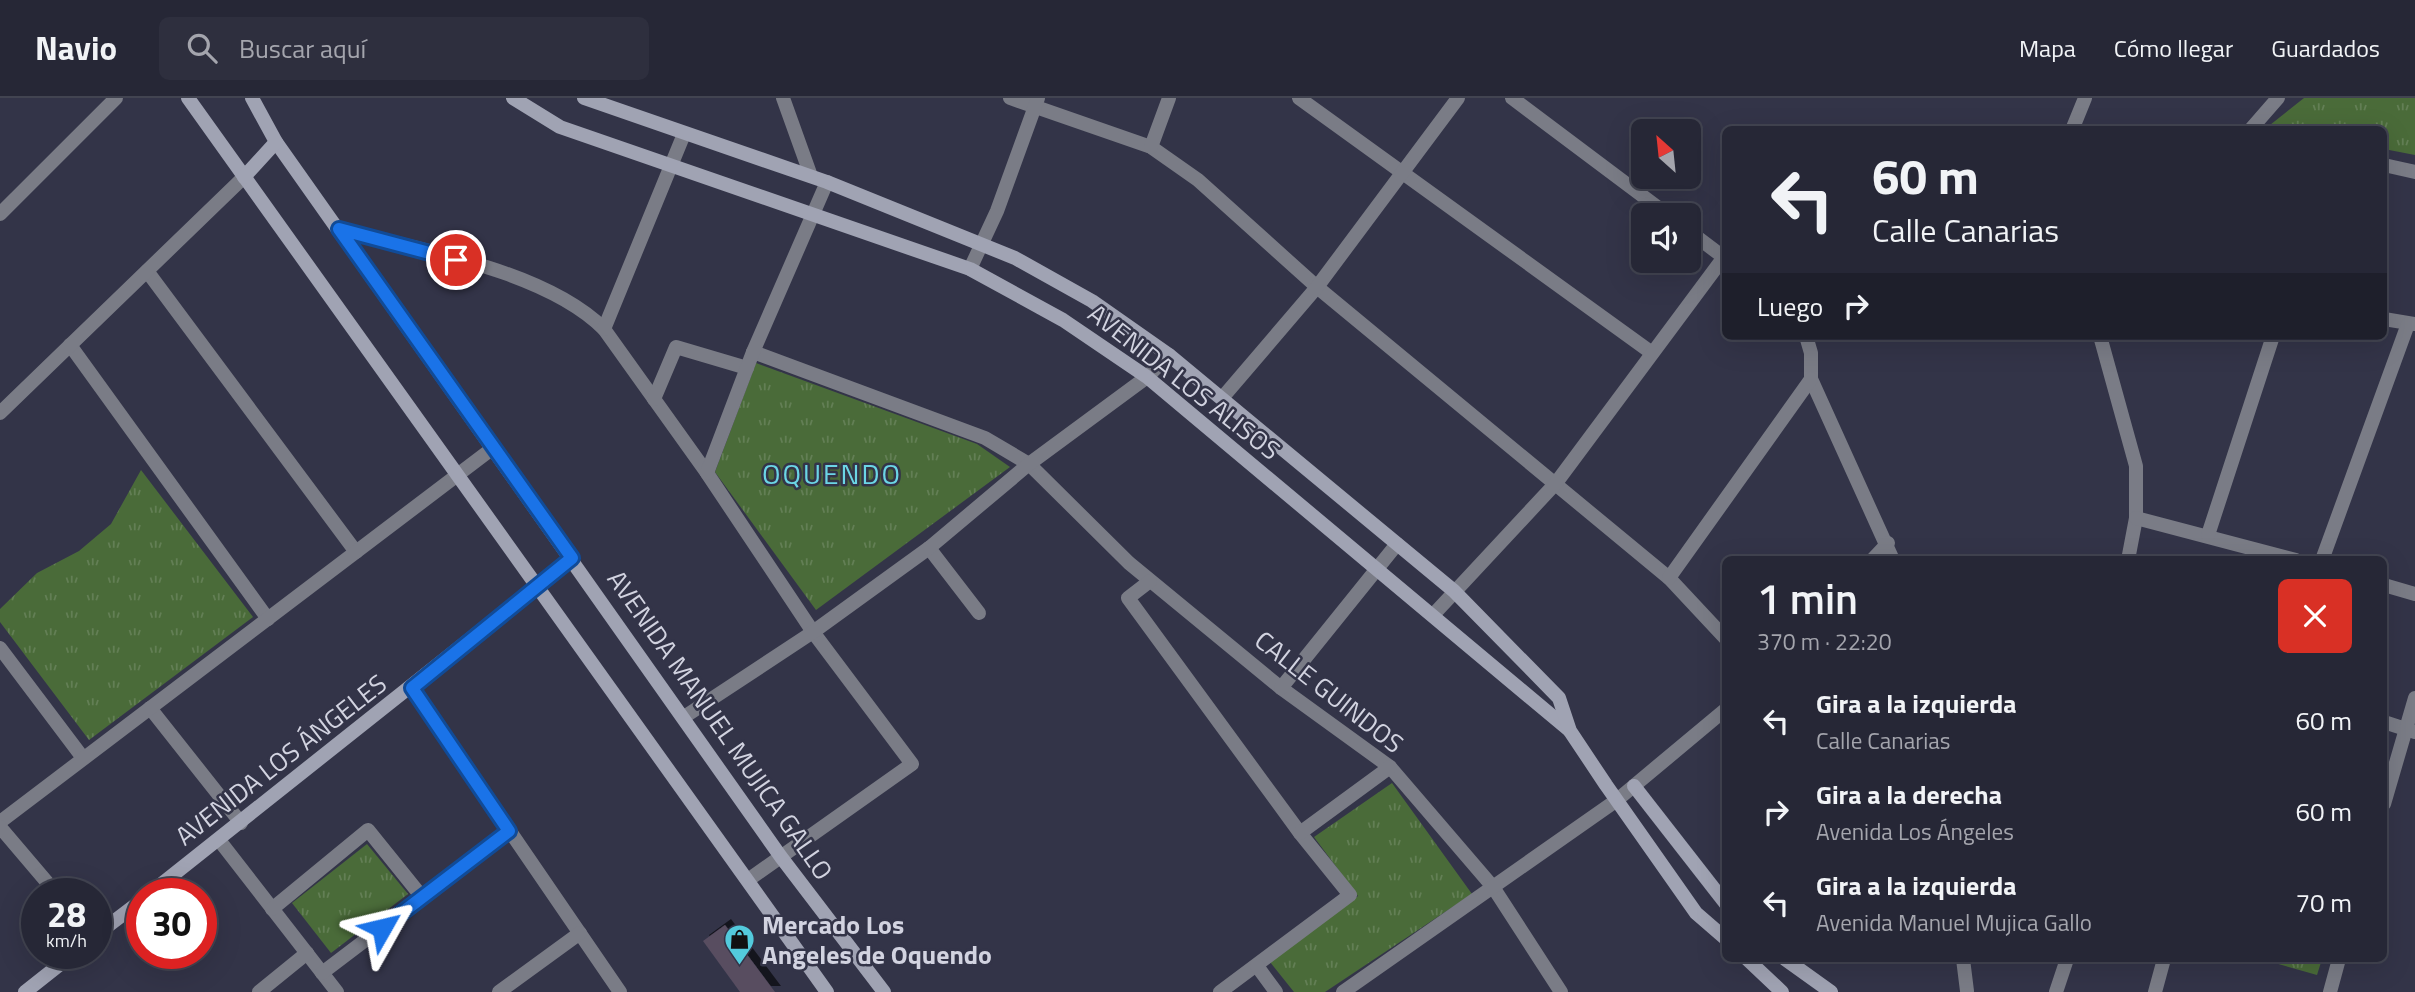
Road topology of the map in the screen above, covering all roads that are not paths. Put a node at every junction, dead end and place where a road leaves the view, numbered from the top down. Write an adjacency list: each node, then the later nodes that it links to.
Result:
1 (116, 98): 29 (street)
2 (188, 98): 25 (street)
3 (252, 98): 18 (street, AVENIDA MANUEL MUJICA GALLO)
4 (513, 98): 20 (street, AVENIDA LOS ALISOS)
5 (584, 98): 17 (street, AVENIDA LOS ALISOS)
6 (783, 98): 24 (street)
7 (1010, 98): 14 (street)
8 (1169, 98): 19 (street)
9 (1299, 98): 22 (street)
10 (1458, 98): 22 (street)
11 (1512, 98): 27 (street)
12 (2085, 98): 15 (street)
13 (2278, 98): 16 (street)
14 (1037, 103): 19 (street); 32 (street)
15 (2074, 126)
16 (2254, 126)
17 (684, 134): 20 (street); 24 (street, AVENIDA LOS ALISOS)
18 (276, 142): 25 (street); 30 (street, AVENIDA MANUEL MUJICA GALLO)
19 (1151, 148): 37 (street)
20 (672, 165): 28 (street, AVENIDA LOS ALISOS); 40 (street)
21 (2387, 166): 23 (street)
22 (1405, 172): 37 (street); 46 (street)
23 (2415, 172)
24 (811, 176): 26 (street, AVENIDA LOS ALISOS)
25 (244, 177): 36 (street); 57 (street)
26 (827, 181): 28 (street); 32 (street, AVENIDA LOS ALISOS)
27 (1652, 203)
28 (814, 213): 35 (street, AVENIDA LOS ALISOS); 45 (street)
29 (0, 214)
30 (339, 229): 40 (street); 54 (street, AVENIDA MANUEL MUJICA GALLO)
31 (1701, 240): 33 (street)
32 (981, 243): 35 (street); 47 (street, AVENIDA LOS ALISOS)
33 (1722, 256)
34 (1722, 262): 46 (street)
35 (970, 269): 49 (street, AVENIDA LOS ALISOS)
36 (146, 271): 44 (street); 64 (street)
37 (1317, 287): 51 (street); 58 (street)
38 (2387, 320): 39 (street)
39 (2412, 324): 69 (street)
40 (604, 329): 52 (street)
41 (1807, 340): 50 (street)
42 (2101, 340): 59 (street)
43 (2272, 340): 60 (street)
44 (70, 345): 53 (street); 80 (street)
45 (753, 352): 48 (street); 55 (street, CALLE GUINDOS)
46 (1652, 353): 58 (street)
47 (1169, 355): 49 (street); 51 (street, AVENIDA LOS ALISOS)
48 (747, 368): 52 (street); 56 (street)
49 (1147, 377): 55 (street); 71 (street, AVENIDA LOS ALISOS)
50 (1811, 379): 61 (street); 72 (street)
51 (1223, 397): 62 (street, AVENIDA LOS ALISOS)
52 (654, 399): 56 (street)
53 (0, 413)
54 (493, 448): 57 (street); 70 (street, AVENIDA MANUEL MUJICA GALLO)
55 (1029, 464): 63 (street); 73 (street, CALLE GUINDOS)
56 (707, 472): 81 (street)
57 (458, 475): 64 (street); 74 (street)
58 (1556, 483): 72 (street); 76 (street)
59 (2136, 517): 60 (street); 67 (street)
60 (2208, 535): 68 (street)
61 (1888, 543): 65 (street); 66 (street)
62 (1397, 544): 71 (street); 76 (street, AVENIDA LOS ALISOS)
63 (929, 548): 78 (street); 81 (street)
64 (356, 552): 80 (street)
65 (1876, 556)
66 (1892, 556)
67 (2129, 556)
68 (2282, 556)
69 (2324, 556)
70 (572, 558): 74 (street, AVENIDA LOS ÁNGELES); 89 (street, AVENIDA MANUEL MUJICA GALLO)
71 (1378, 568): 79 (street, AVENIDA LOS ALISOS); 85 (street)
72 (1669, 578): 82 (street)
73 (1150, 581): 85 (street, CALLE GUINDOS); 101 (street)
74 (539, 585): 84 (street, AVENIDA LOS ÁNGELES); 106 (street)
75 (2387, 586): 77 (street)
76 (1454, 591): 79 (street); 92 (street, AVENIDA LOS ALISOS)
77 (2415, 594)
78 (979, 613)
79 (1434, 614): 92 (street, AVENIDA LOS ALISOS)
80 (268, 619): 87 (street)
81 (813, 632): 89 (street); 103 (street)
82 (1722, 635)
83 (0, 648): 93 (street)
84 (412, 688): 98 (street, AVENIDA LOS ÁNGELES); 100 (street)
85 (1280, 688): 94 (street, CALLE GUINDOS)
86 (2415, 698): 91 (street)
87 (150, 708): 93 (street); 98 (street)
88 (1722, 712): 95 (street)
89 (684, 717): 103 (street, AVENIDA MANUEL MUJICA GALLO)
90 (2387, 723): 91 (street)
91 (2411, 730): 96 (street)
92 (1570, 731): 97 (street, AVENIDA LOS ALISOS)
93 (83, 758): 99 (street)
94 (1390, 767): 101 (street); 107 (street, CALLE GUINDOS)
95 (1634, 786): 97 (street); 109 (street)
96 (2387, 796)
97 (1617, 800): 107 (street); 114 (street, AVENIDA LOS ALISOS)
98 (240, 823): 102 (street, AVENIDA LOS ÁNGELES)
99 (0, 825): 104 (street)
100 (509, 831): 108 (street); 113 (street)
101 (1300, 833): 122 (street)
102 (219, 840): 105 (street, AVENIDA LOS ÁNGELES); 110 (street)
103 (781, 856): 106 (street); 132 (street, AVENIDA MANUEL MUJICA GALLO)
104 (44, 878)
105 (170, 878)
106 (748, 880): 131 (street)
107 (1493, 887): 135 (street); 136 (street, CALLE GUINDOS)
108 (422, 897): 110 (street); 124 (street)
109 (1722, 899)
110 (272, 909): 115 (street)
111 (126, 912): 112 (street)
112 (112, 923)
113 (580, 933): 129 (street); 130 (street)
114 (1722, 936)
115 (307, 953): 124 (street); 127 (street)
116 (1750, 962): 137 (street)
117 (1789, 962): 138 (street)
118 (1963, 962): 125 (street)
119 (2066, 962): 139 (street)
120 (2163, 962): 140 (street)
121 (2338, 962): 141 (street)
122 (1257, 966): 133 (street); 134 (street)
123 (54, 969): 126 (street)
124 (322, 973): 128 (street)
125 (1967, 991)
126 (25, 992)
127 (259, 992)
128 (337, 992)
129 (499, 992)
130 (620, 992)
131 (827, 992)
132 (884, 992)
133 (1220, 992)
134 (1276, 992)
135 (1343, 992)
136 (1561, 992)
137 (1782, 992)
138 (1831, 992)
139 (2056, 992)
140 (2155, 992)
141 (2330, 992)

